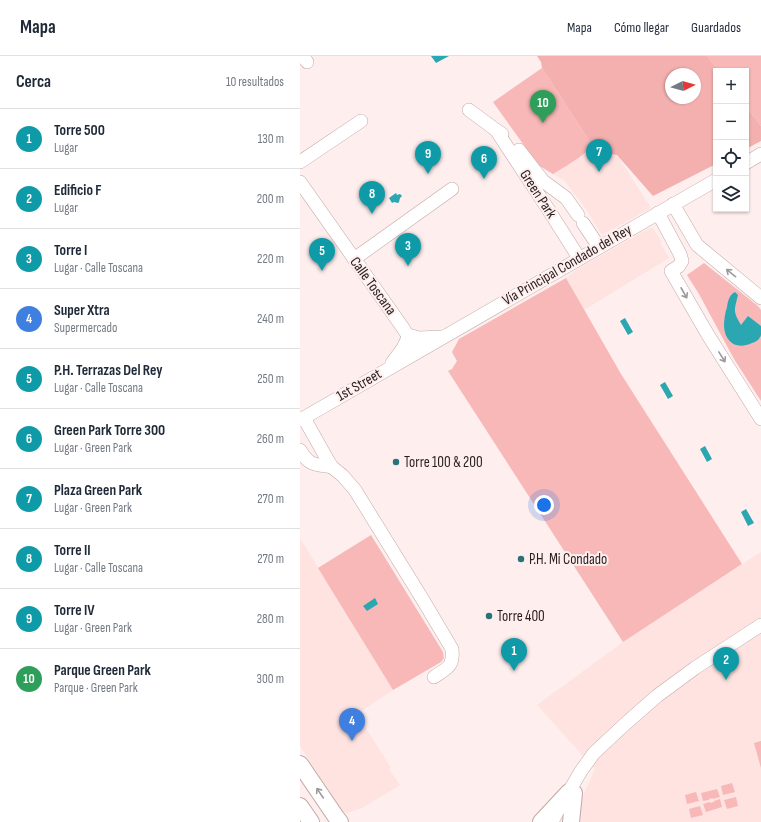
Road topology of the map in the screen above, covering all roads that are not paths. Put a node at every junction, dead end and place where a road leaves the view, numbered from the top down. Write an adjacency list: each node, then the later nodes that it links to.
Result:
1 (469, 110): 3 (street, Green Park)
2 (361, 121): 6 (street)
3 (496, 130): 10 (street, Green Park); 12 (street, Green Park)
4 (761, 154): 5 (street)
5 (749, 161)
6 (300, 162)
7 (300, 182): 18 (street, Calle Toscana)
8 (713, 182): 11 (street, Vía Principal Condado del Rey)
9 (452, 189): 18 (street)
10 (566, 198): 12 (street); 15 (street, Green Park)
11 (674, 204): 13 (street, Vía Principal Condado del Rey); 14 (street)
12 (548, 209): 17 (street, Green Park)
13 (658, 213): 15 (street, Vía Principal Condado del Rey); 16 (street)
14 (696, 245): 16 (street); 19 (street, one-way to 14)
15 (599, 247): 17 (street, Vía Principal Condado del Rey)
16 (680, 254): 25 (street, one-way to 25)
17 (579, 258): 21 (street, Vía Principal Condado del Rey)
18 (354, 259): 20 (street, Calle Toscana)
19 (761, 298)
20 (408, 335): 21 (street); 22 (street, Calle Toscana); 23 (street)
21 (442, 337): 22 (street, Vía Principal Condado del Rey)
22 (418, 351): 23 (street, 1st Street)
23 (389, 368): 24 (street, 1st Street)
24 (302, 419): 27 (street)
25 (761, 419)
26 (300, 450): 27 (street)
27 (332, 466): 29 (street)
28 (761, 625): 31 (street)
29 (434, 677)
30 (300, 764): 34 (main road, one-way to 30)
31 (572, 793): 35 (main road); 36 (street); 37 (street); 38 (main road)
32 (300, 806): 33 (main road)
33 (311, 822)
34 (340, 822)
35 (541, 822)
36 (552, 822)
37 (566, 822)
38 (571, 822)

